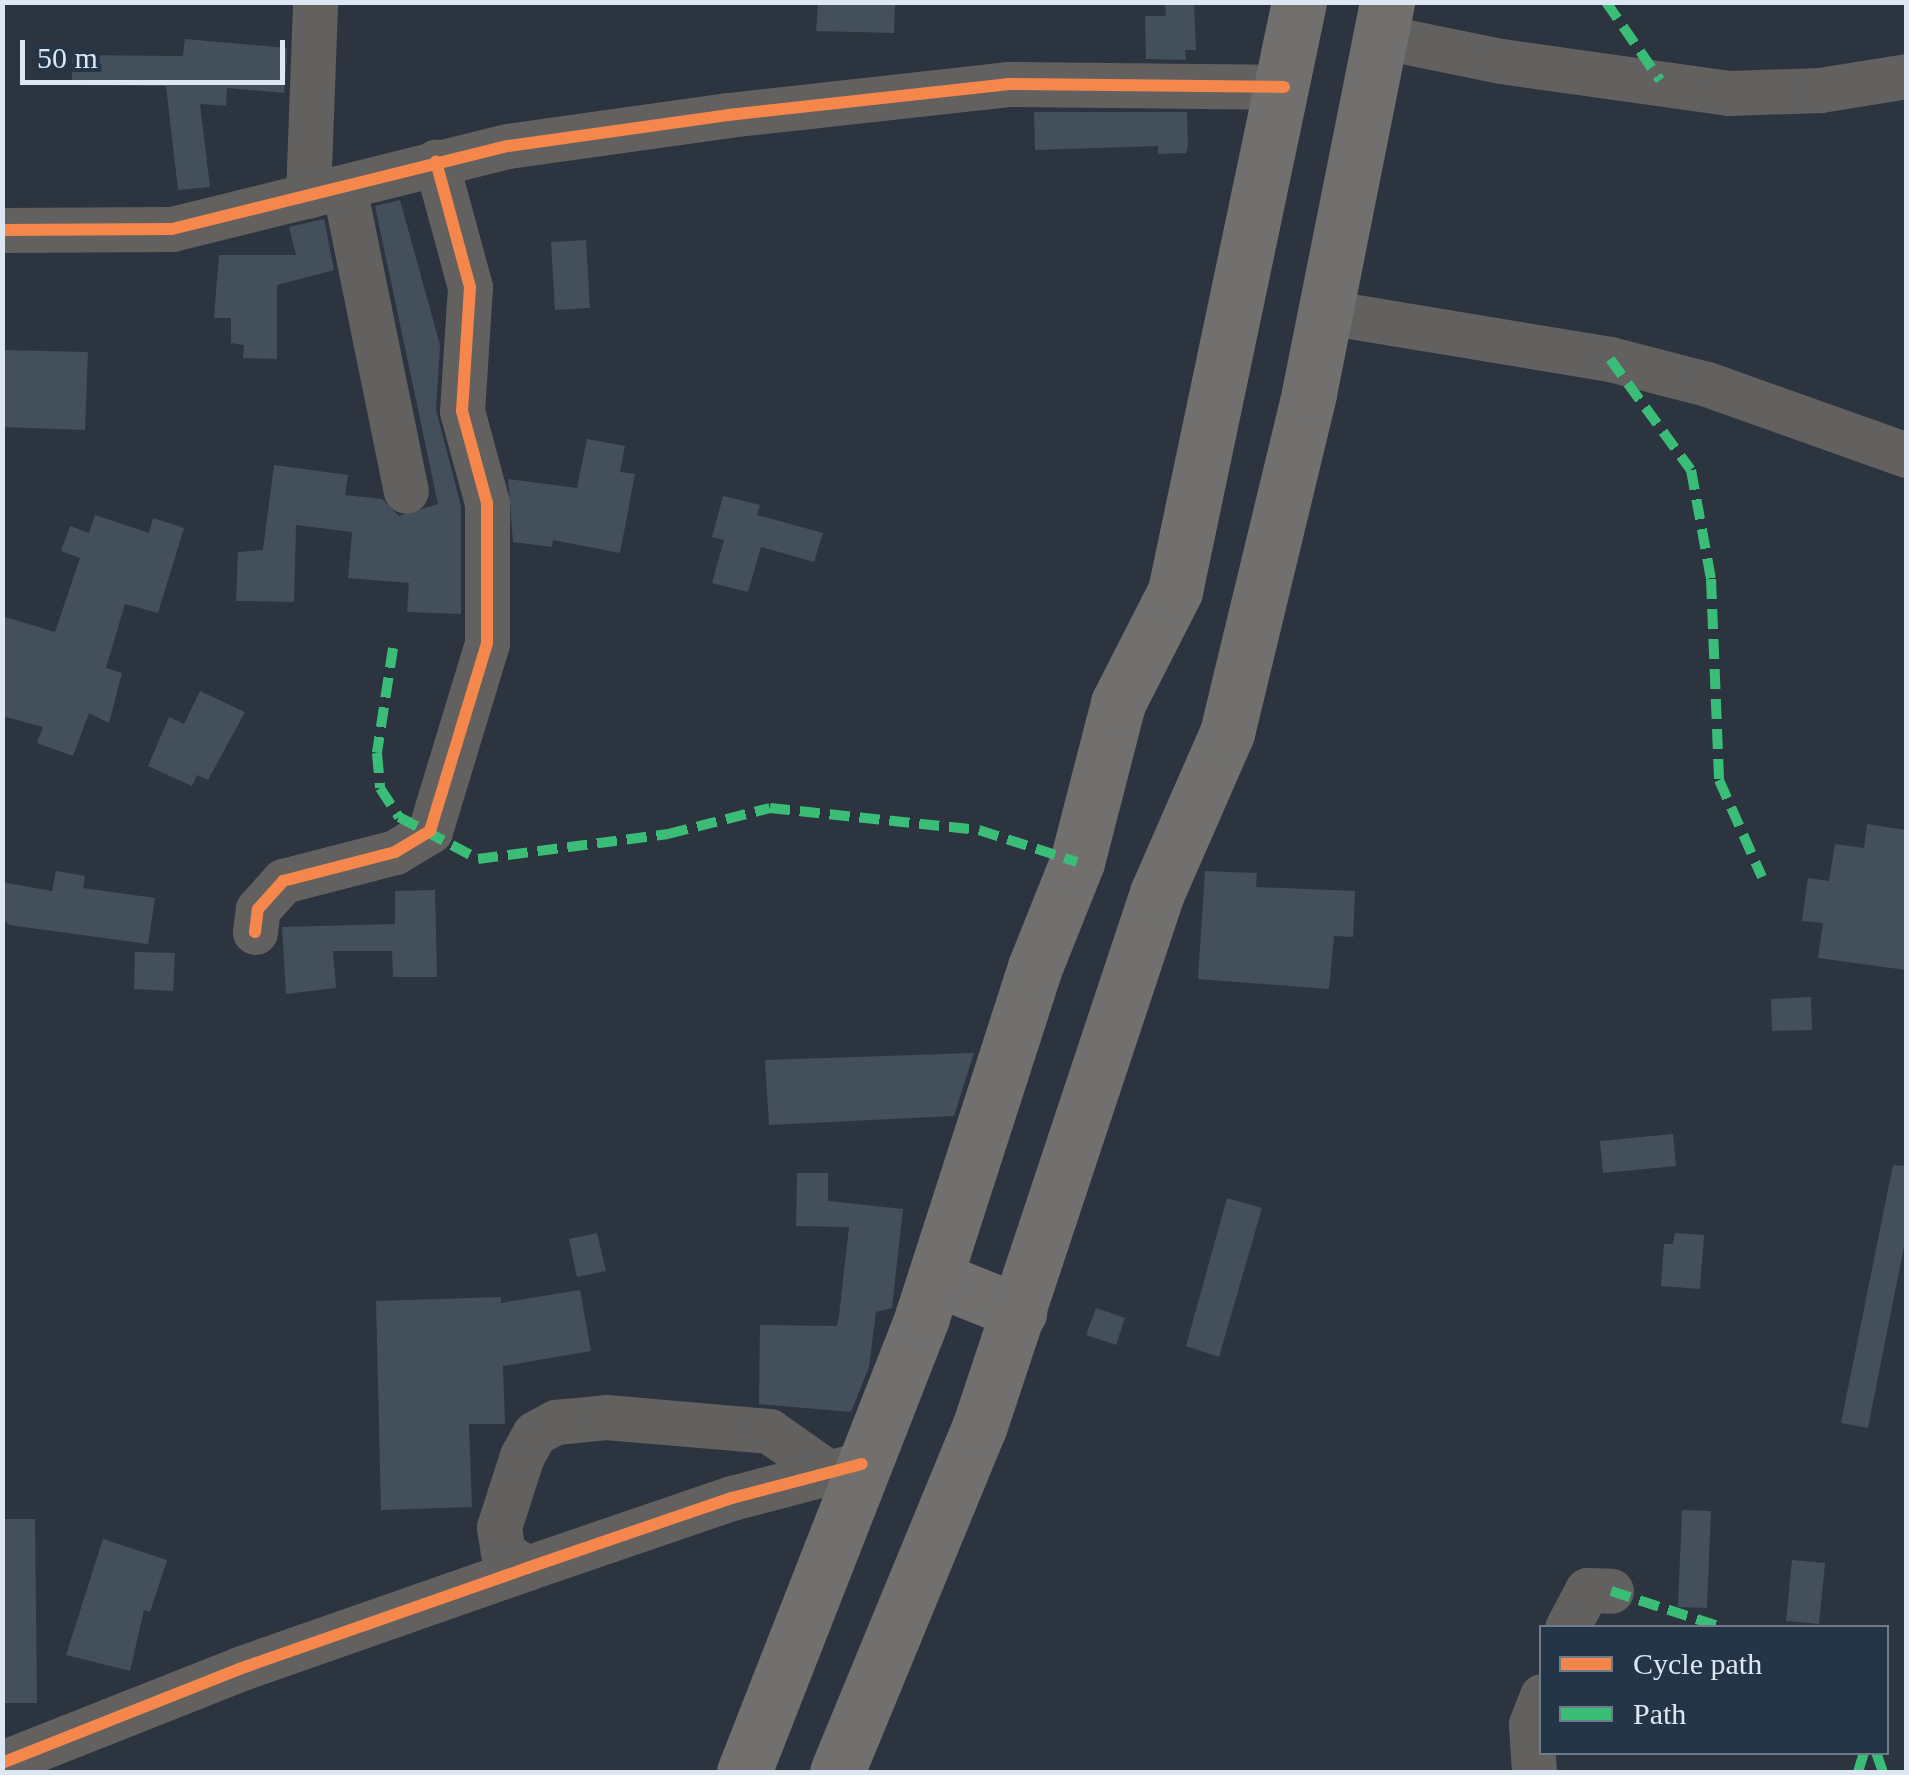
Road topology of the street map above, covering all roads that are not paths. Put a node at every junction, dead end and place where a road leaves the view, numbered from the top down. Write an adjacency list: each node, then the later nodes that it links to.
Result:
1 (316, 2): 7 (street)
2 (1299, 2): 5 (highway)
3 (1385, 20): 4 (street); 9 (highway)
4 (1906, 76)
5 (1284, 87): 6 (street); 13 (highway)
6 (436, 162): 7 (street); 12 (street)
7 (326, 192): 8 (street); 11 (street)
8 (2, 230)
9 (1326, 312): 10 (street); 14 (highway)
10 (1906, 456)
11 (406, 491)
12 (255, 932)
13 (935, 1278): 14 (highway); 15 (highway)
14 (1019, 1312): 22 (highway)
15 (846, 1468): 16 (street); 16 (street); 21 (highway)
16 (527, 1568): 20 (street)
17 (1611, 1591): 18 (street)
18 (1570, 1625)
19 (1539, 1704): 23 (street)
20 (2, 1763)
21 (744, 1772)
22 (837, 1772)
23 (1534, 1772)

